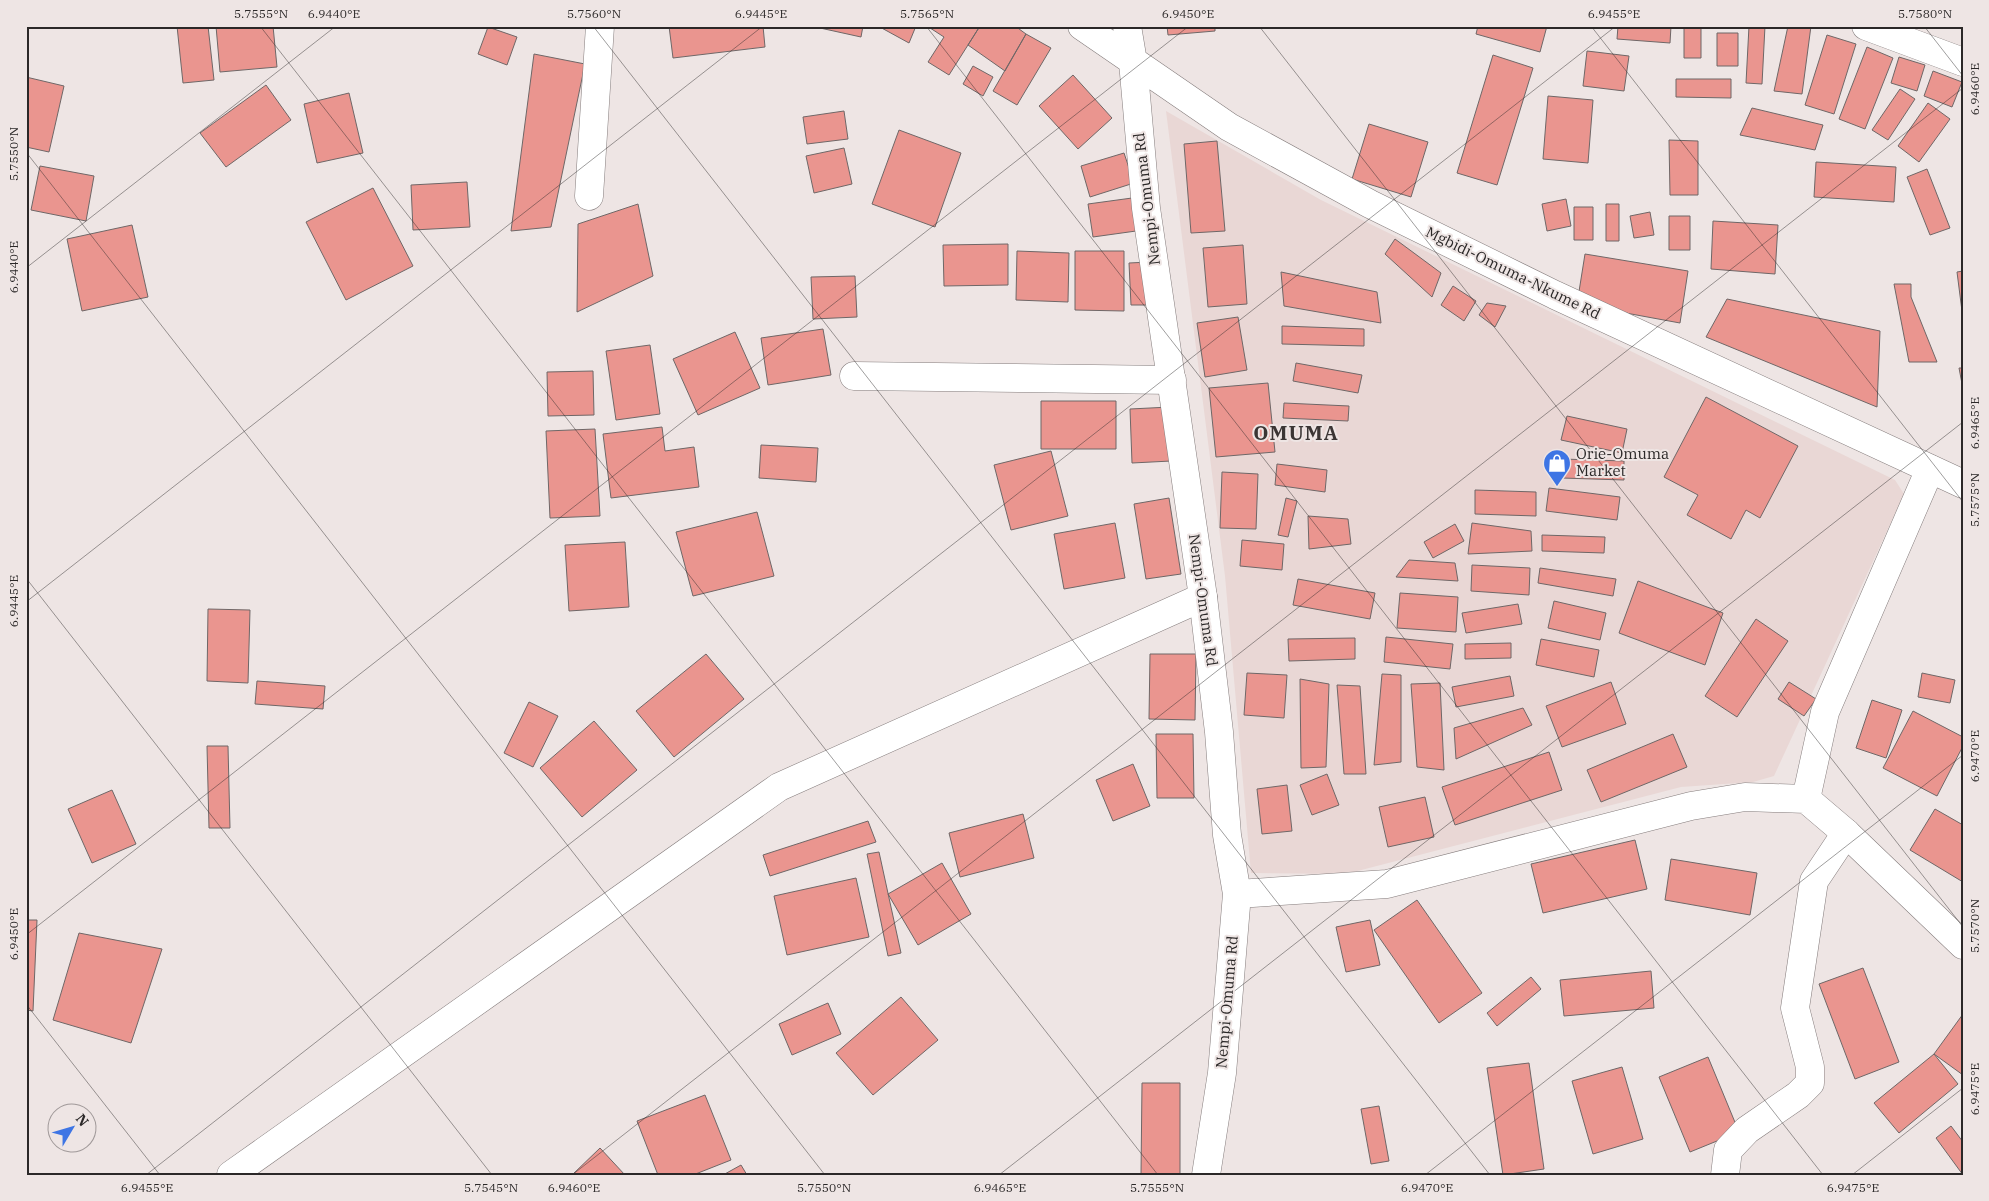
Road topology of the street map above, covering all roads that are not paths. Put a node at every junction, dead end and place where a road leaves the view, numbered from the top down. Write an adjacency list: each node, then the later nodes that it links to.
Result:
1 (600, 26): 7 (street)
2 (1082, 26): 5 (street, Mgbidi-Omuma-Nkume Rd)
3 (1127, 26): 5 (street, Nempi-Omuma Rd)
4 (1866, 26): 6 (street)
5 (1132, 62): 9 (street, Nempi-Omuma Rd); 10 (street, Mgbidi-Omuma-Nkume Rd)
6 (1963, 62)
7 (589, 196)
8 (854, 376): 9 (street)
9 (1172, 380): 12 (street, Nempi-Omuma Rd)
10 (1930, 469): 11 (street, Mgbidi-Omuma-Nkume Rd); 13 (street)
11 (1963, 484)
12 (1203, 597): 15 (street, Nempi-Omuma Rd); 17 (street)
13 (1806, 799): 14 (street); 15 (street)
14 (1846, 833): 16 (street); 19 (street)
15 (1237, 894): 18 (street, Nempi-Omuma Rd)
16 (1963, 945)
17 (231, 1175)
18 (1206, 1175)
19 (1725, 1175)

